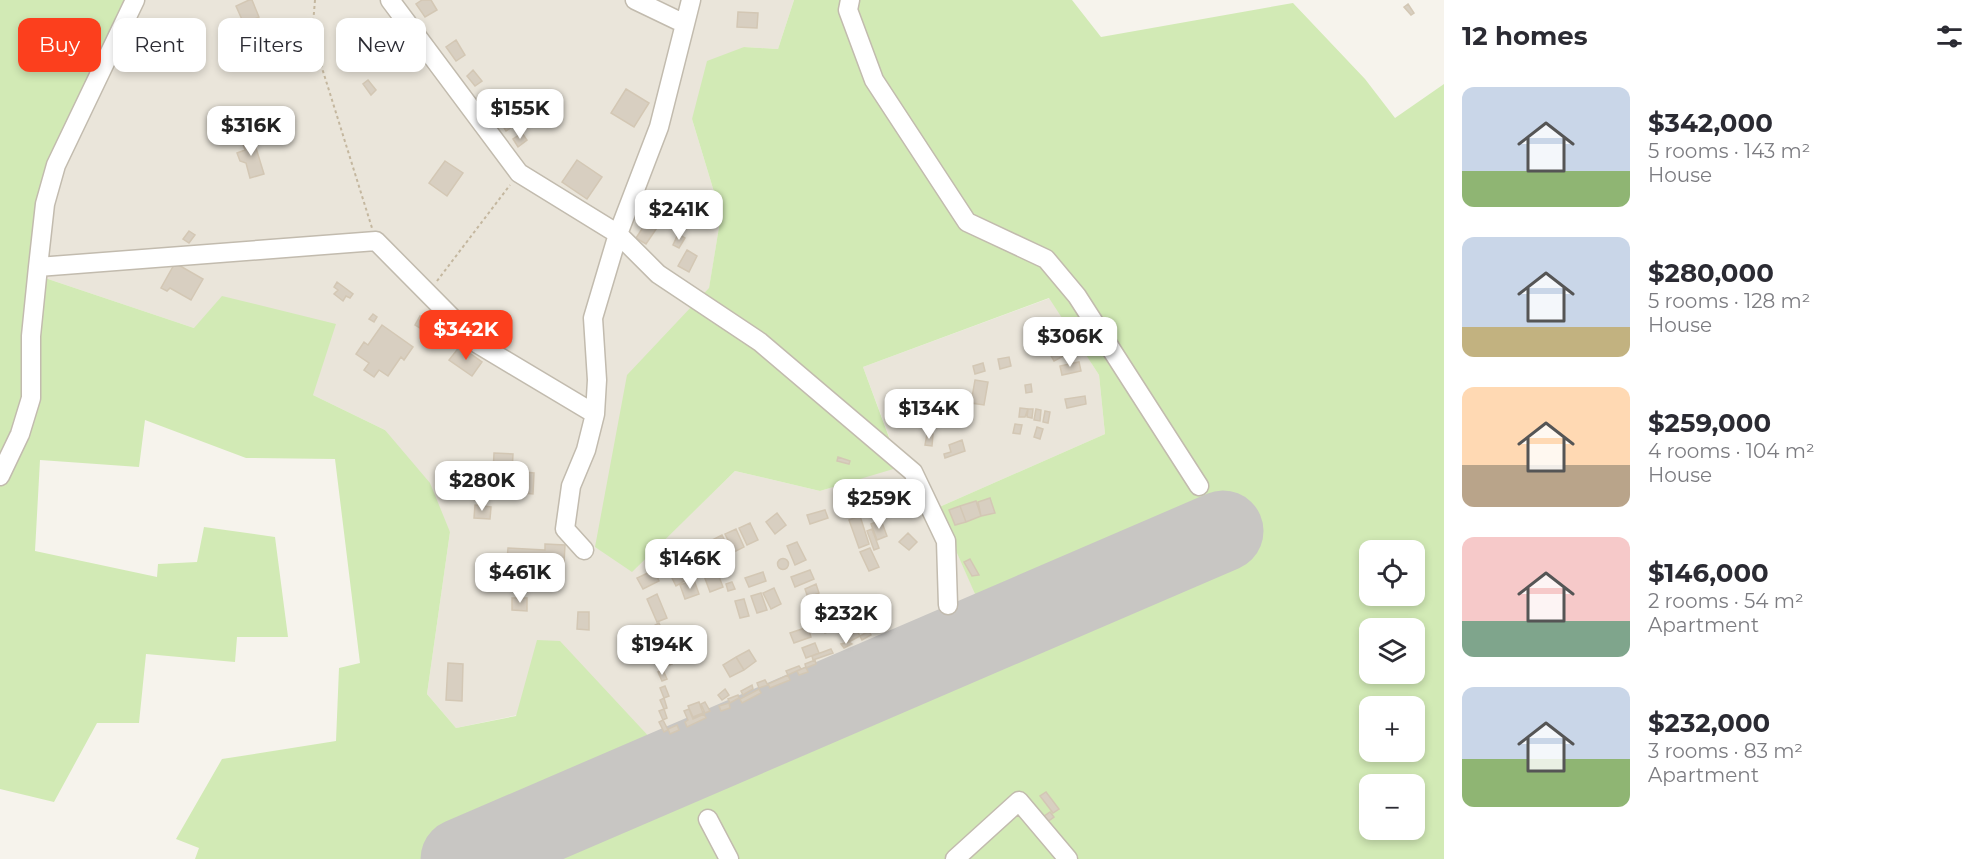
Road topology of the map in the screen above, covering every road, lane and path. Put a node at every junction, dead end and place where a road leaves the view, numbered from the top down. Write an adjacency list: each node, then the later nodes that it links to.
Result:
1 (135, 0): 11 (street)
2 (315, 0): 10 (path)
3 (390, 0): 8 (street)
4 (635, 0): 7 (street)
5 (691, 0): 7 (street)
6 (850, 0): 15 (street)
7 (685, 24): 9 (street)
8 (519, 173): 9 (street); 12 (path)
9 (618, 234): 13 (street); 17 (street)
10 (376, 242): 11 (street); 12 (street)
11 (38, 267): 14 (street)
12 (428, 292): 13 (street)
13 (595, 414): 16 (street)
14 (0, 476)
15 (1199, 486)
16 (584, 550)
17 (948, 604)
18 (708, 819): 19 (street)
19 (729, 859)
20 (955, 859): 21 (street)
21 (1068, 859)

